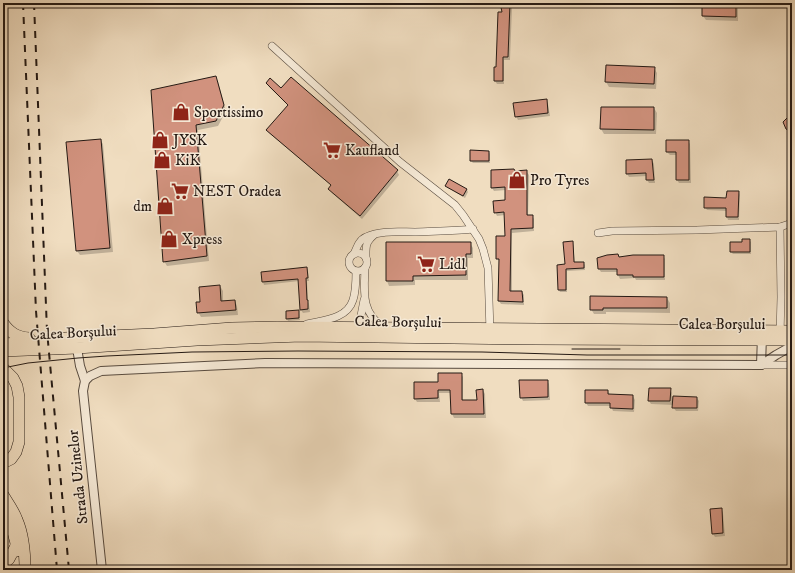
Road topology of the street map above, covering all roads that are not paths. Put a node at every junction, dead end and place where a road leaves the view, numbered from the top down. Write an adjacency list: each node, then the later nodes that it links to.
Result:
1 (272, 46): 4 (street)
2 (792, 223): 3 (street)
3 (780, 227): 6 (street); 19 (street)
4 (473, 229): 5 (street); 17 (street)
5 (376, 233): 7 (street); 8 (street)
6 (598, 233)
7 (354, 254): 8 (street); 10 (street)
8 (366, 258): 9 (street)
9 (365, 268): 10 (street); 11 (street)
10 (356, 271): 13 (street)
11 (364, 300): 14 (street); 16 (street)
12 (3, 323): 20 (main road)
13 (296, 327): 16 (main road, Calea Borșului); 20 (main road, Calea Borșului)
14 (384, 327): 16 (main road, Calea Borșului); 17 (main road, Calea Borșului)
15 (792, 330): 19 (main road, Calea Borșului)
16 (358, 332): 17 (main road, Calea Borșului); 23 (main road, Calea Borșului)
17 (490, 334): 18 (main road, Calea Borșului)
18 (762, 335): 19 (main road, Calea Borșului); 25 (street)
19 (780, 335): 21 (main road, Calea Borșului)
20 (28, 340): 24 (main road)
21 (792, 340)
22 (792, 346): 25 (street)
23 (77, 348): 24 (main road, Calea Borșului); 28 (street, Strada Uzinelor)
24 (3, 349)
25 (761, 365): 26 (street); 28 (street)
26 (792, 365)
27 (3, 368): 29 (main road)
28 (85, 382): 36 (street, Strada Uzinelor)
29 (3, 463)
30 (3, 495): 35 (main road)
31 (3, 511): 32 (main road)
32 (17, 544): 33 (main road); 34 (main road)
33 (3, 564)
34 (18, 570)
35 (25, 570)
36 (102, 570)

